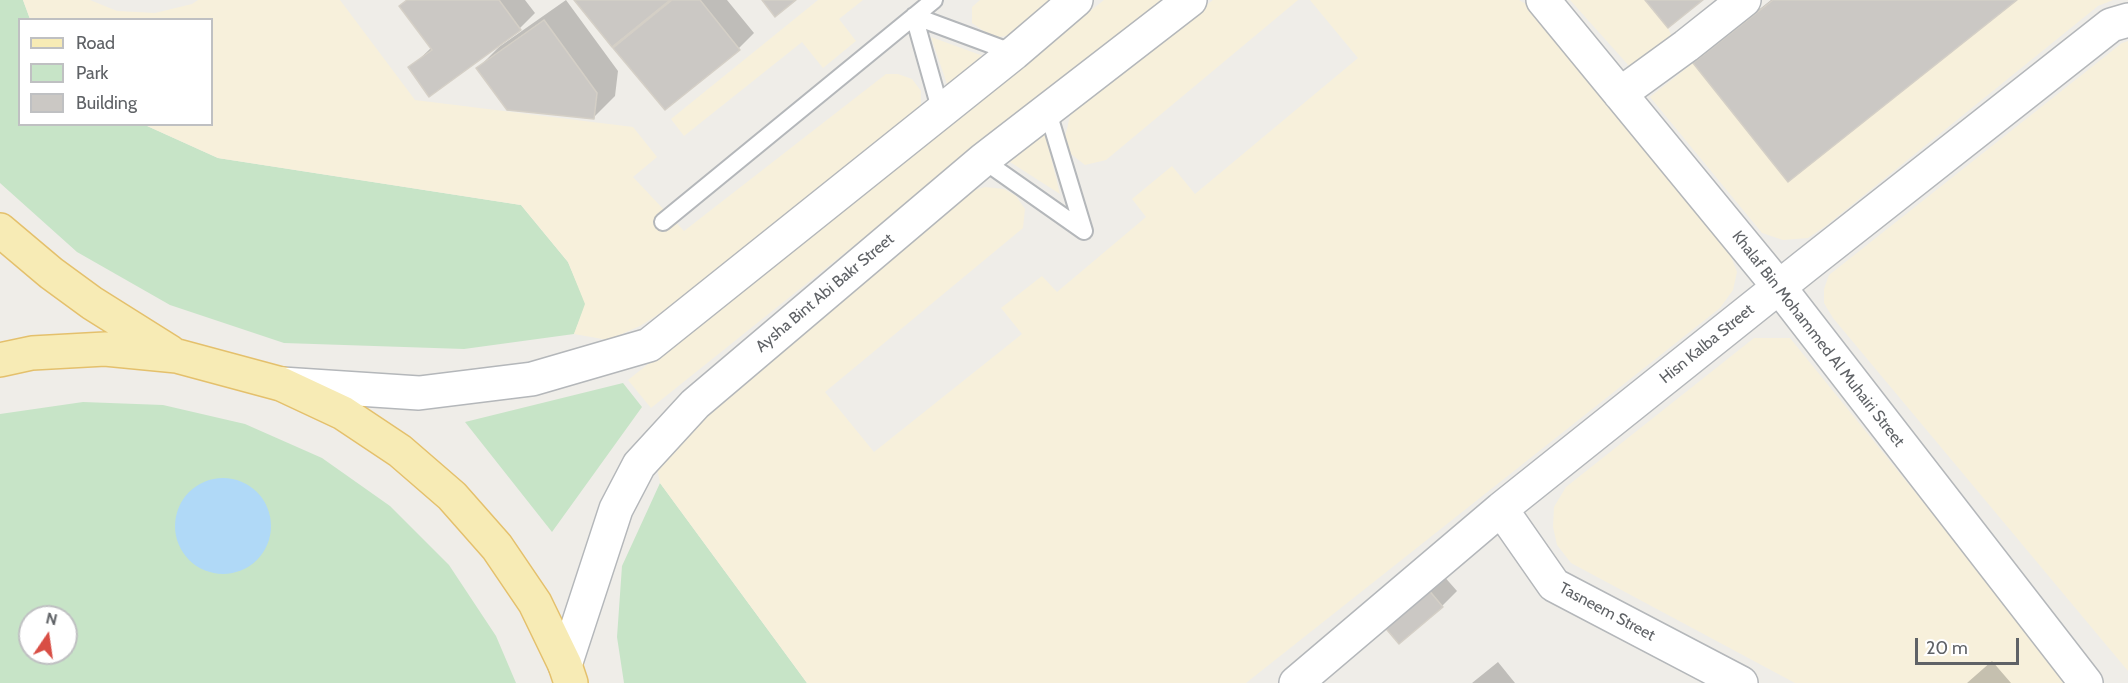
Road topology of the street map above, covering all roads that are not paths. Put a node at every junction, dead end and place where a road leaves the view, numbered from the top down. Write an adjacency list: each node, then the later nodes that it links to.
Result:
1 (934, 0): 6 (lane)
2 (1076, 0): 8 (street)
3 (1190, 0): 10 (street, Aysha Bint Abi Bakr Street)
4 (1543, 0): 9 (street, Khalaf Bin Mohammed Al Muhairi Street)
5 (1744, 0): 9 (street)
6 (914, 16): 8 (lane); 11 (lane); 13 (lane)
7 (2128, 20): 15 (street, Hisn Kalba Street)
8 (1014, 53): 11 (street)
9 (1620, 94): 15 (street, Khalaf Bin Mohammed Al Muhairi Street)
10 (1047, 109): 12 (street, Aysha Bint Abi Bakr Street); 12 (lane)
11 (941, 112): 18 (street)
12 (983, 160): 20 (street, Aysha Bint Abi Bakr Street)
13 (663, 222)
14 (0, 230): 16 (main road)
15 (1779, 287): 19 (street, Hisn Kalba Street); 23 (street, Khalaf Bin Mohammed Al Muhairi Street)
16 (177, 356): 17 (main road); 18 (main road)
17 (0, 360)
18 (281, 384): 20 (main road)
19 (1501, 509): 21 (street, Tasneem Street); 22 (street, Hisn Kalba Street)
20 (568, 674)
21 (1731, 681)
22 (1296, 683)
23 (2086, 683)

